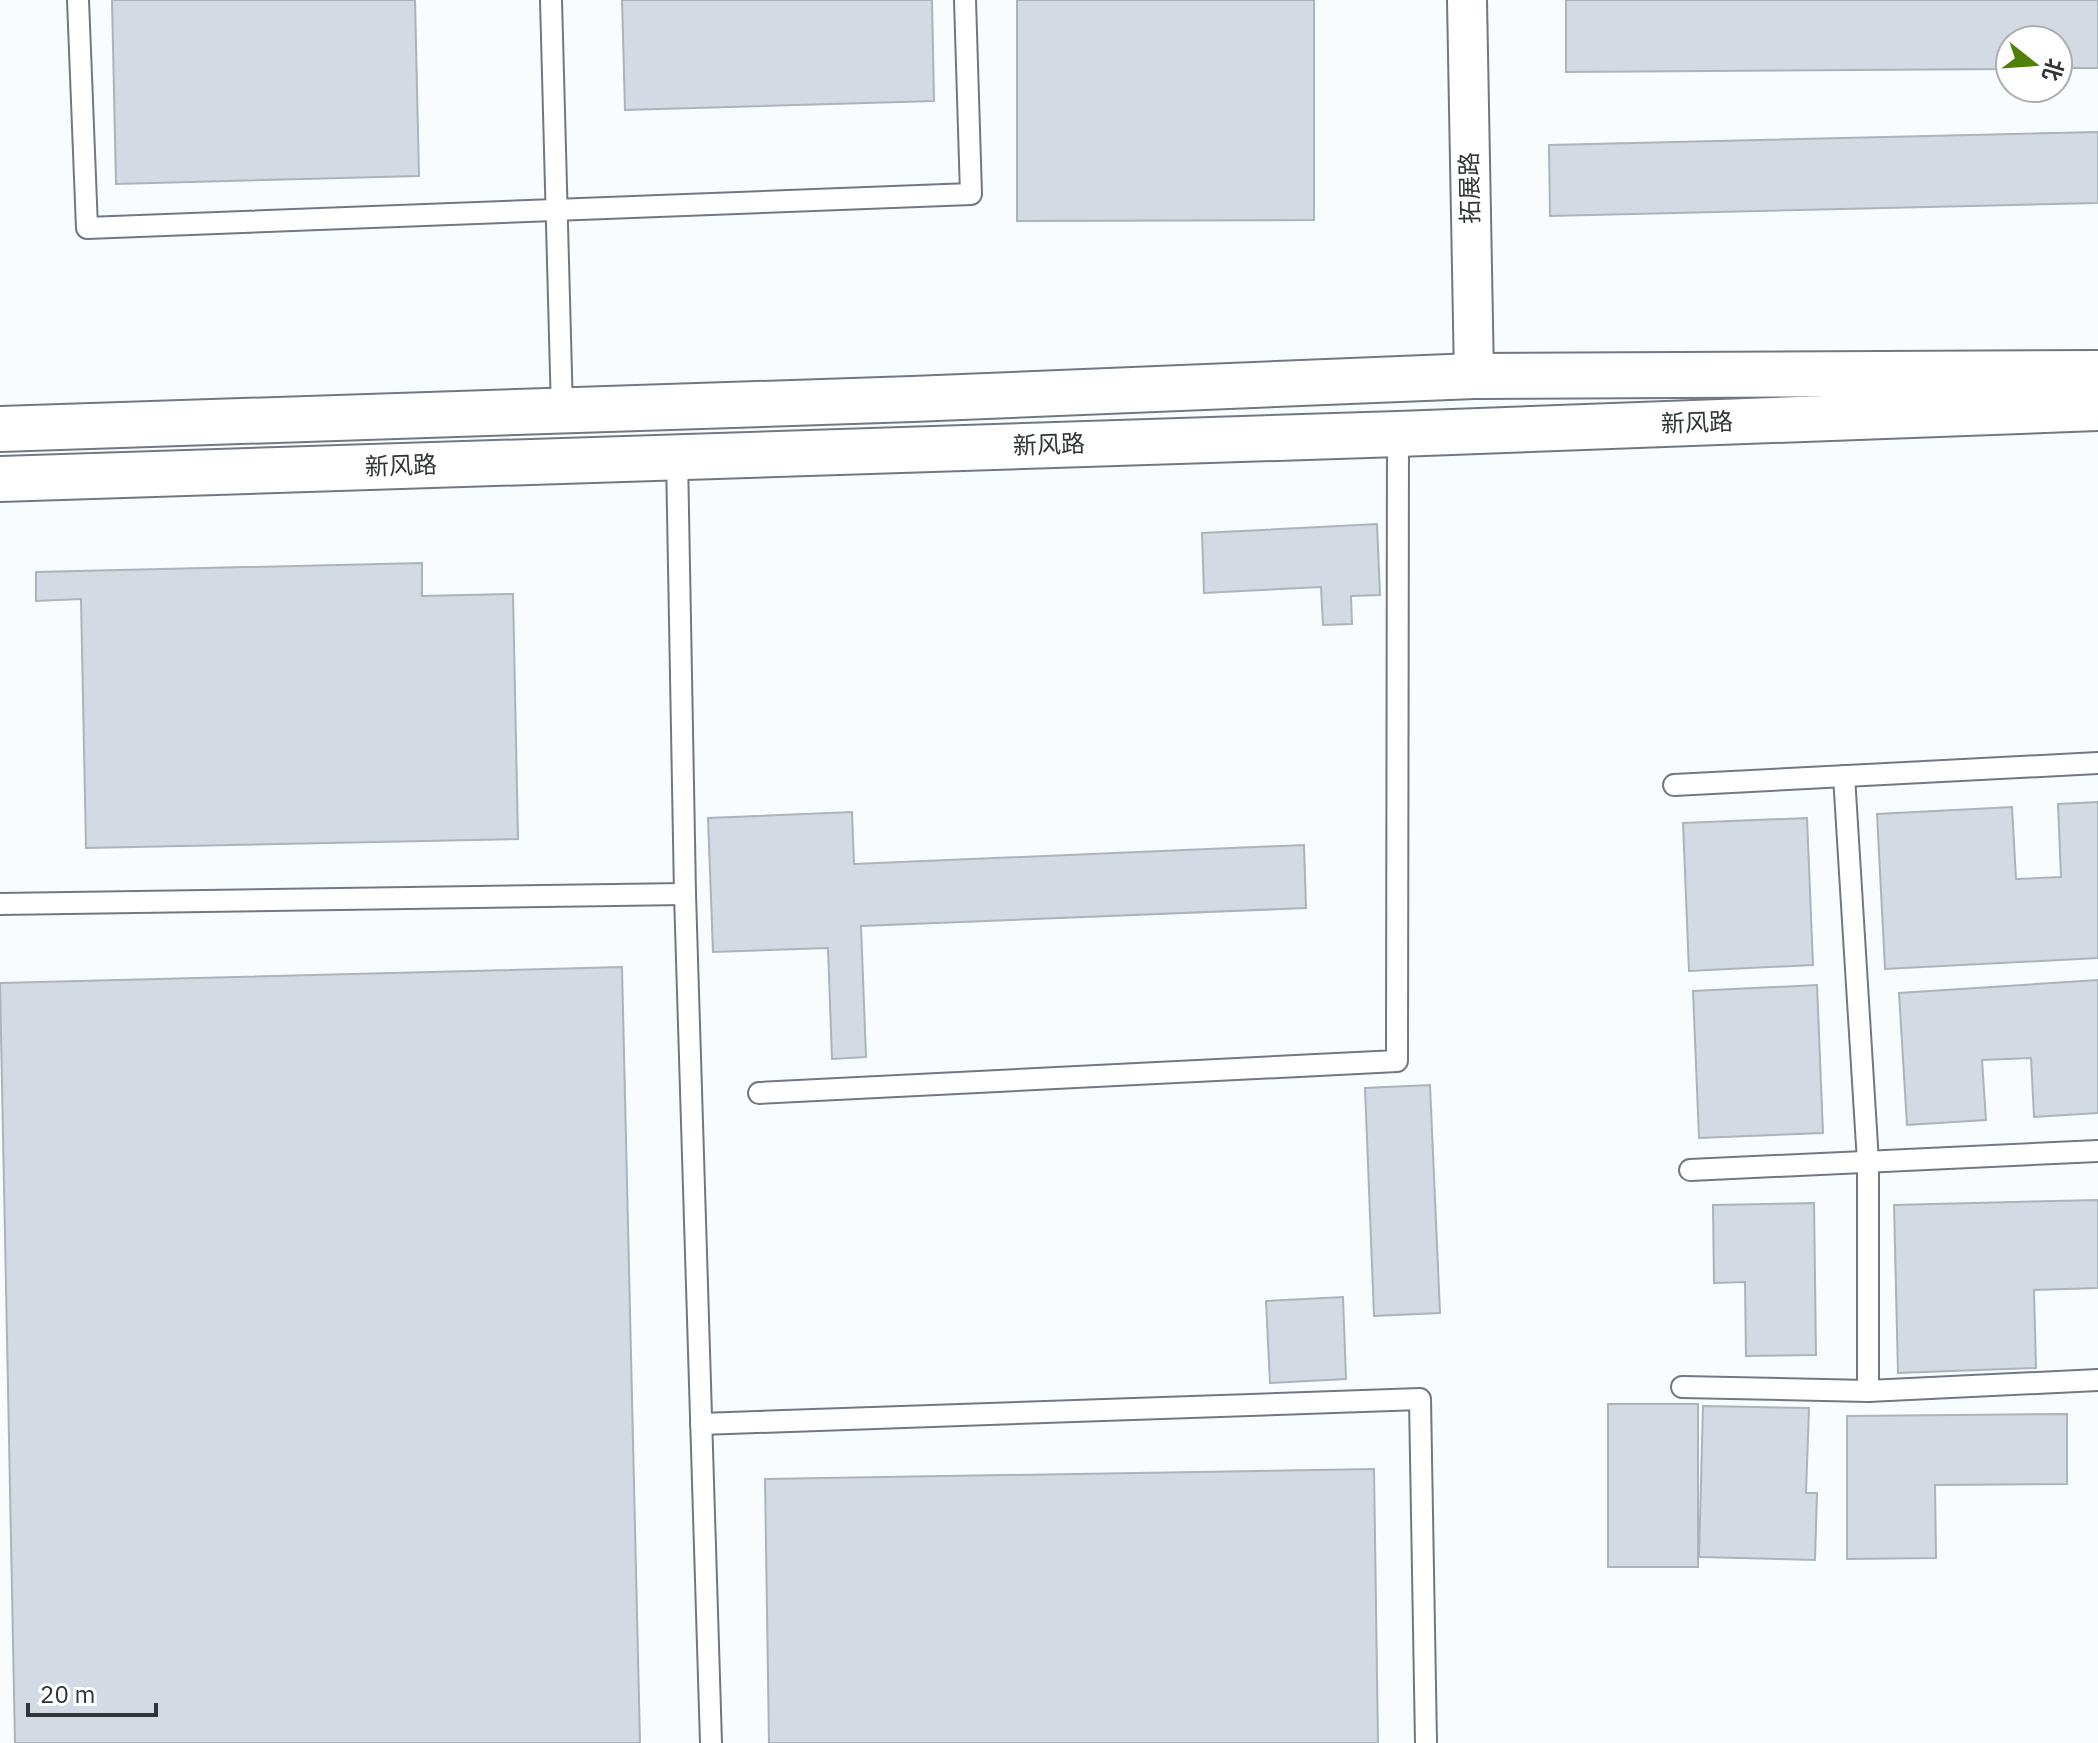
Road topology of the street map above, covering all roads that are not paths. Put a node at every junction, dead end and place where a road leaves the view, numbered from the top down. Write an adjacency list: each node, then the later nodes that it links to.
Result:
1 (78, 0): 5 (lane)
2 (551, 0): 5 (lane)
3 (965, 0): 5 (lane)
4 (1467, 0): 7 (street, 拓展路)
5 (557, 212): 9 (lane)
6 (2098, 373): 7 (street, 新风路)
7 (1474, 376): 9 (street, 新风路)
8 (2098, 408): 11 (street, 新风路)
9 (562, 411): 10 (street, 新风路)
10 (0, 429)
11 (1398, 434): 12 (street, 新风路); 19 (lane)
12 (677, 457): 13 (street, 新风路); 17 (lane)
13 (0, 479)
14 (2098, 763): 15 (lane)
15 (1844, 776): 16 (lane); 21 (lane)
16 (1674, 785)
17 (685, 894): 18 (lane); 26 (lane)
18 (0, 904)
19 (759, 1093)
20 (2098, 1151): 21 (lane)
21 (1868, 1162): 22 (lane); 25 (lane)
22 (1690, 1170)
23 (2098, 1380): 25 (lane)
24 (1682, 1387): 25 (lane)
25 (1868, 1391)
26 (701, 1424): 27 (lane); 28 (lane)
27 (711, 1743)
28 (1426, 1743)

